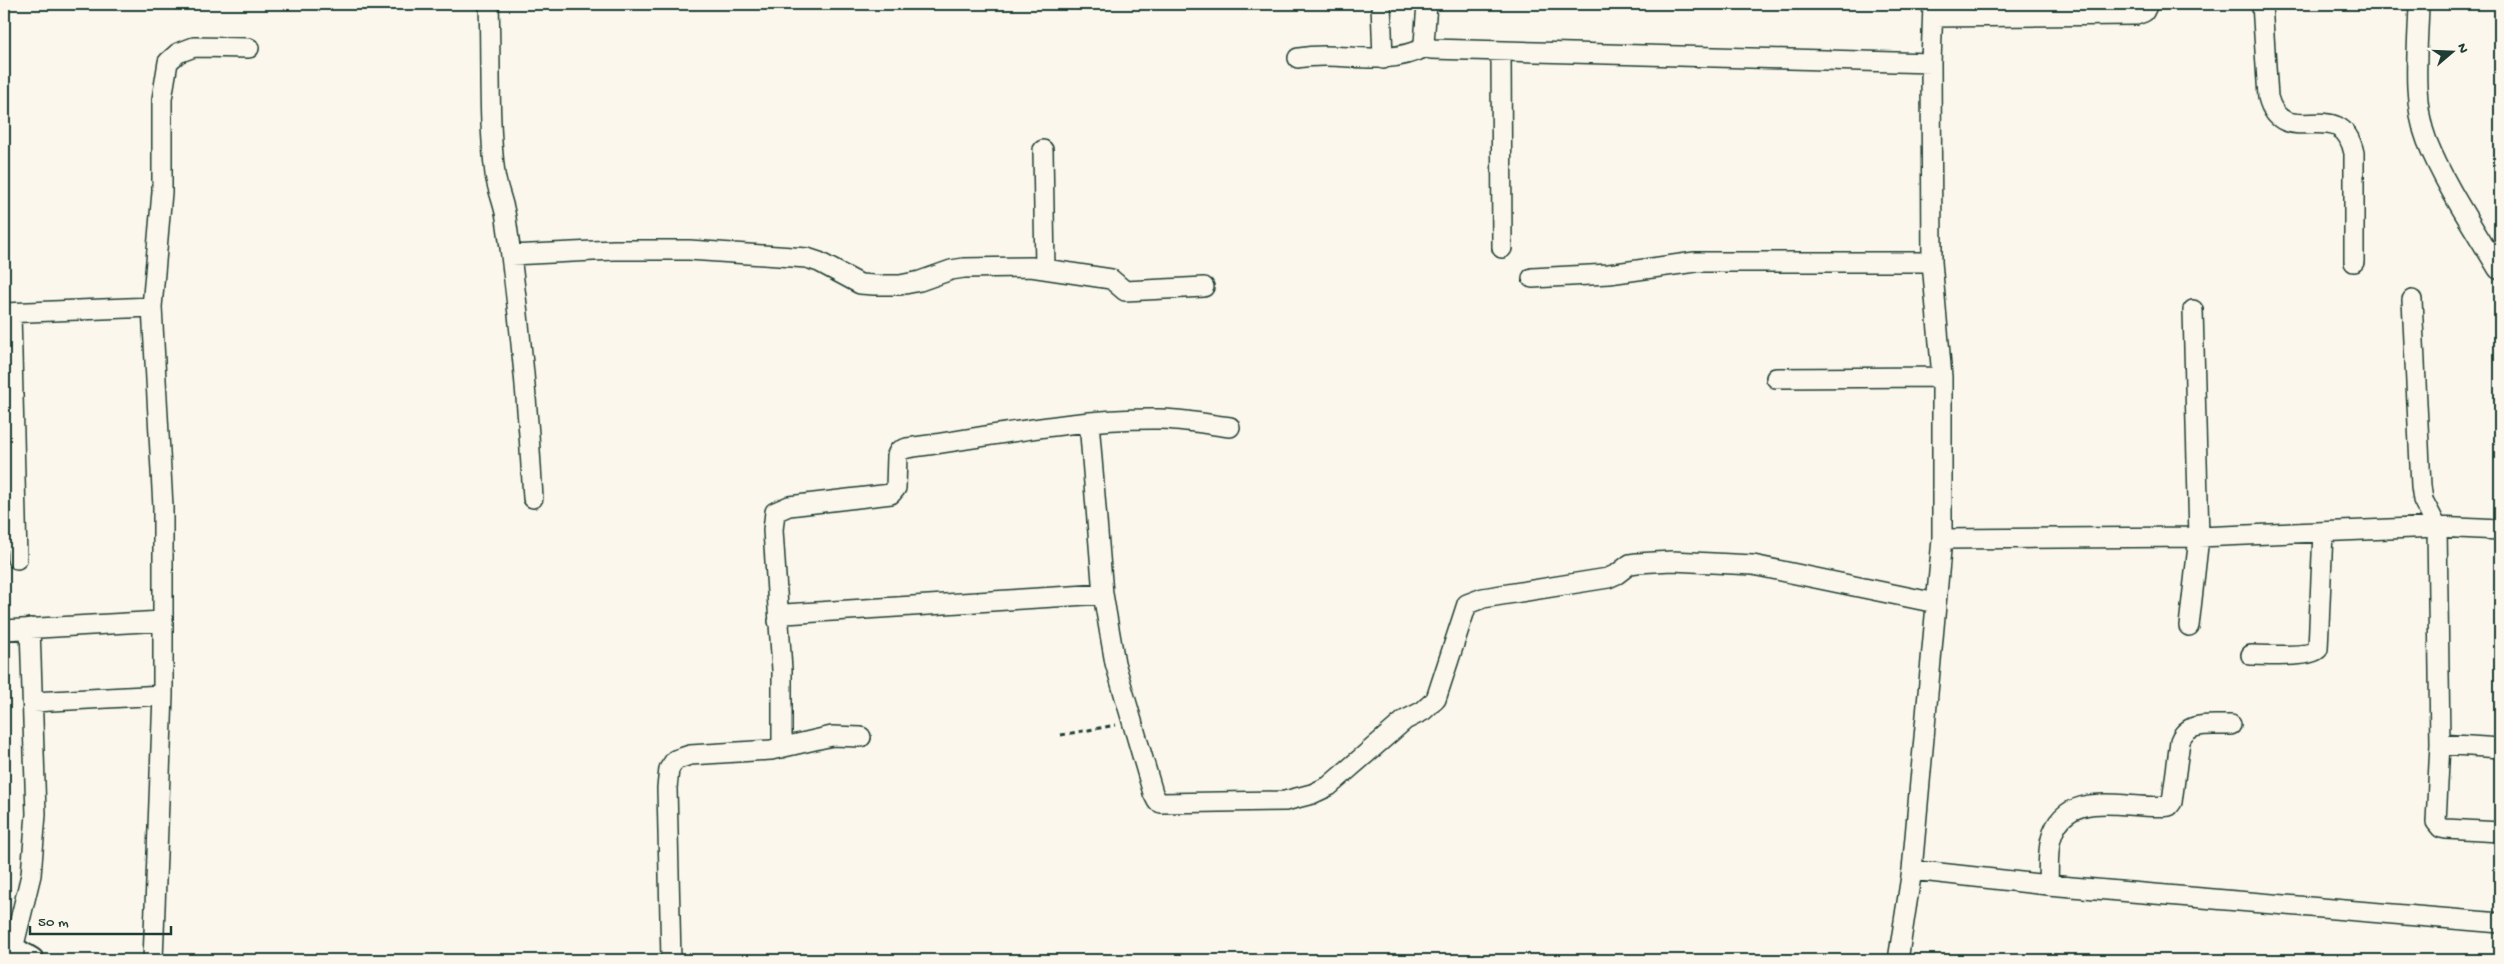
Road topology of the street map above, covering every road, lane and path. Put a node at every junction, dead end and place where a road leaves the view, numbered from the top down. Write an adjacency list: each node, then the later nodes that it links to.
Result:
1 (489, 4): 16 (street)
2 (1381, 4): 12 (street)
3 (1427, 4): 8 (street)
4 (2148, 4): 7 (street)
5 (2262, 4): 18 (street)
6 (2419, 4): 20 (street)
7 (1933, 10): 13 (street)
8 (1426, 47): 10 (street); 12 (street)
9 (249, 48): 24 (street)
10 (1501, 51): 13 (street); 15 (street)
11 (1298, 58): 12 (street)
12 (1383, 58)
13 (1931, 62): 17 (street)
14 (1043, 150): 19 (street)
15 (1502, 248)
16 (511, 256): 19 (street); 31 (street)
17 (1932, 262): 21 (street); 27 (street)
18 (2354, 262)
19 (1045, 269): 22 (street)
20 (2498, 269)
21 (1532, 278)
22 (1204, 287)
23 (2412, 300): 32 (street)
24 (152, 307): 26 (street); 41 (street)
25 (2194, 310): 35 (street)
26 (8, 313): 37 (street)
27 (1942, 377): 28 (street); 36 (street)
28 (1776, 378)
29 (1089, 422): 30 (street); 38 (street); 40 (street)
30 (1230, 427)
31 (533, 498)
32 (2437, 527): 33 (street); 34 (street); 52 (street)
33 (2500, 530)
34 (2324, 532): 35 (street); 45 (street)
35 (2199, 537): 36 (street); 42 (street)
36 (1942, 539): 39 (street)
37 (17, 560)
38 (1103, 594): 40 (street); 48 (street)
39 (1936, 603): 48 (street); 56 (street)
40 (780, 615): 53 (street)
41 (162, 621): 43 (street); 46 (street)
42 (2189, 626)
43 (30, 628): 44 (street); 47 (street)
44 (4, 630)
45 (2251, 655)
46 (164, 695): 47 (street); 60 (street)
47 (32, 702): 59 (street)
48 (1131, 722): 50 (path)
49 (2231, 725): 57 (street)
50 (1061, 735)
51 (861, 737): 53 (street)
52 (2440, 744): 54 (street); 55 (street)
53 (782, 748): 61 (street)
54 (2500, 748)
55 (2500, 832)
56 (1912, 870): 57 (street); 62 (street)
57 (2048, 886): 58 (street)
58 (2500, 923)
59 (16, 951)
60 (153, 960)
61 (670, 960)
62 (1898, 960)

